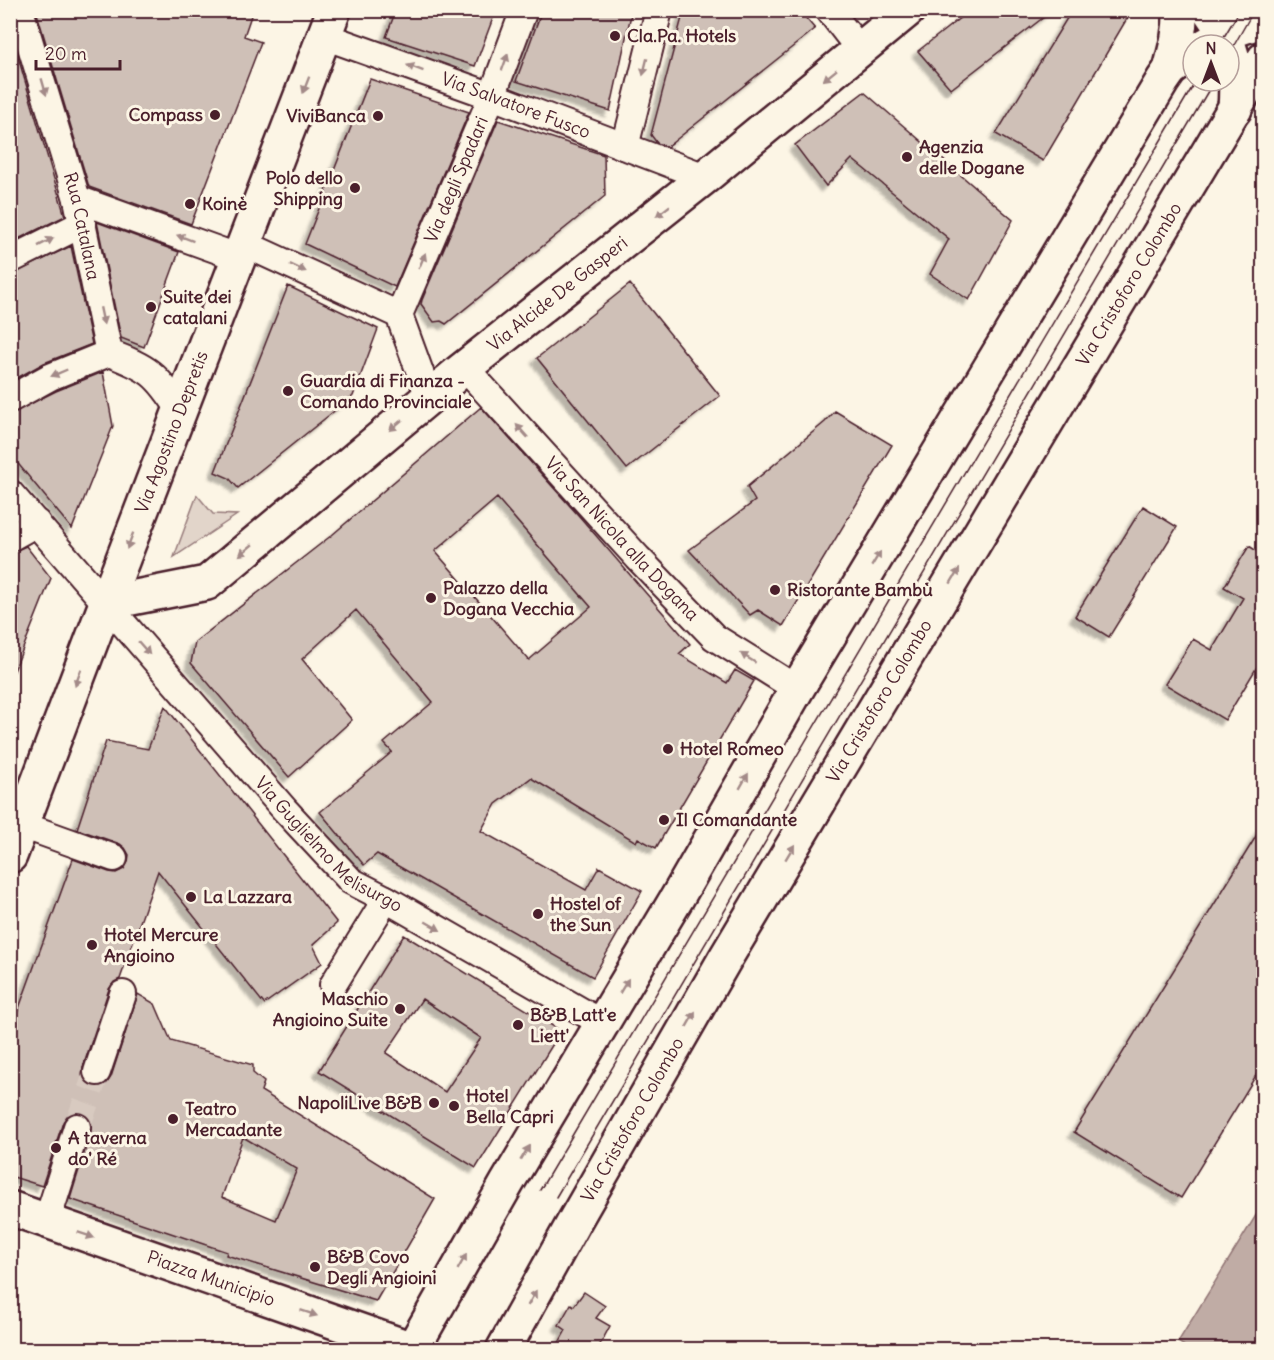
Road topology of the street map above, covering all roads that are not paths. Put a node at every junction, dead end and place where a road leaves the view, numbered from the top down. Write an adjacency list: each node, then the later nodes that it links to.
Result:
1 (21, 10): 17 (street, Rua Catalana, one-way to 17)
2 (524, 10): 13 (street, Via degli Spadari, one-way to 2)
3 (658, 10): 15 (street, one-way to 15)
4 (829, 10): 10 (street)
5 (908, 10): 10 (main road, Via Alcide De Gasperi)
6 (1180, 10): 12 (main road)
7 (1263, 20): 9 (main road)
8 (329, 23): 13 (street, Via Salvatore Fusco, one-way to 8); 19 (main road, Via Agostino Depretis, one-way to 19)
9 (1213, 30): 14 (main road)
10 (861, 50): 16 (main road, Via Alcide De Gasperi, one-way to 16)
11 (1263, 60): 14 (main road, Via Cristoforo Colombo)
12 (1181, 61): 31 (main road, one-way to 12)
13 (492, 96): 15 (street, Via Salvatore Fusco); 21 (street, Via degli Spadari, one-way to 13)
14 (1235, 109): 46 (main road, Via Cristoforo Colombo, one-way to 14)
15 (625, 147): 16 (street, Via Salvatore Fusco)
16 (705, 177): 23 (main road, Via Alcide De Gasperi, one-way to 23)
17 (77, 199): 18 (street, Rua Catalana); 19 (street, one-way to 17)
18 (82, 224): 20 (street, one-way to 18); 22 (street, Rua Catalana, one-way to 22)
19 (242, 251): 21 (street, one-way to 21); 26 (main road, Via Agostino Depretis)
20 (10, 260)
21 (399, 315): 24 (street)
22 (110, 353): 25 (street, one-way to 25); 26 (street)
23 (465, 368): 24 (main road, Via Alcide De Gasperi); 31 (street, Via San Nicola alla Dogana, one-way to 23)
24 (429, 397): 30 (main road, Via Alcide De Gasperi, one-way to 30)
25 (10, 399)
26 (180, 410): 30 (main road, Via Agostino Depretis, one-way to 30)
27 (10, 493): 28 (street, Via Guglielmo Melisurgo)
28 (37, 523): 29 (street); 30 (street, Via Guglielmo Melisurgo)
29 (10, 538)
30 (106, 603): 32 (main road, Via Agostino Depretis, one-way to 32); 35 (street, Via Guglielmo Melisurgo, one-way to 35)
31 (797, 689): 38 (main road, one-way to 31)
32 (22, 825): 33 (main road, Via Agostino Depretis); 34 (street)
33 (10, 856)
34 (114, 858)
35 (386, 899): 36 (street); 38 (street, Via Guglielmo Melisurgo, one-way to 38)
36 (333, 985)
37 (123, 994): 39 (street)
38 (602, 1023): 43 (main road, one-way to 38)
39 (97, 1072)
40 (77, 1127): 42 (street)
41 (10, 1209): 42 (main road, Piazza Municipio)
42 (47, 1221): 44 (main road, Piazza Municipio, one-way to 44)
43 (440, 1299): 44 (main road); 45 (main road)
44 (412, 1349)
45 (433, 1350)
46 (503, 1350)

